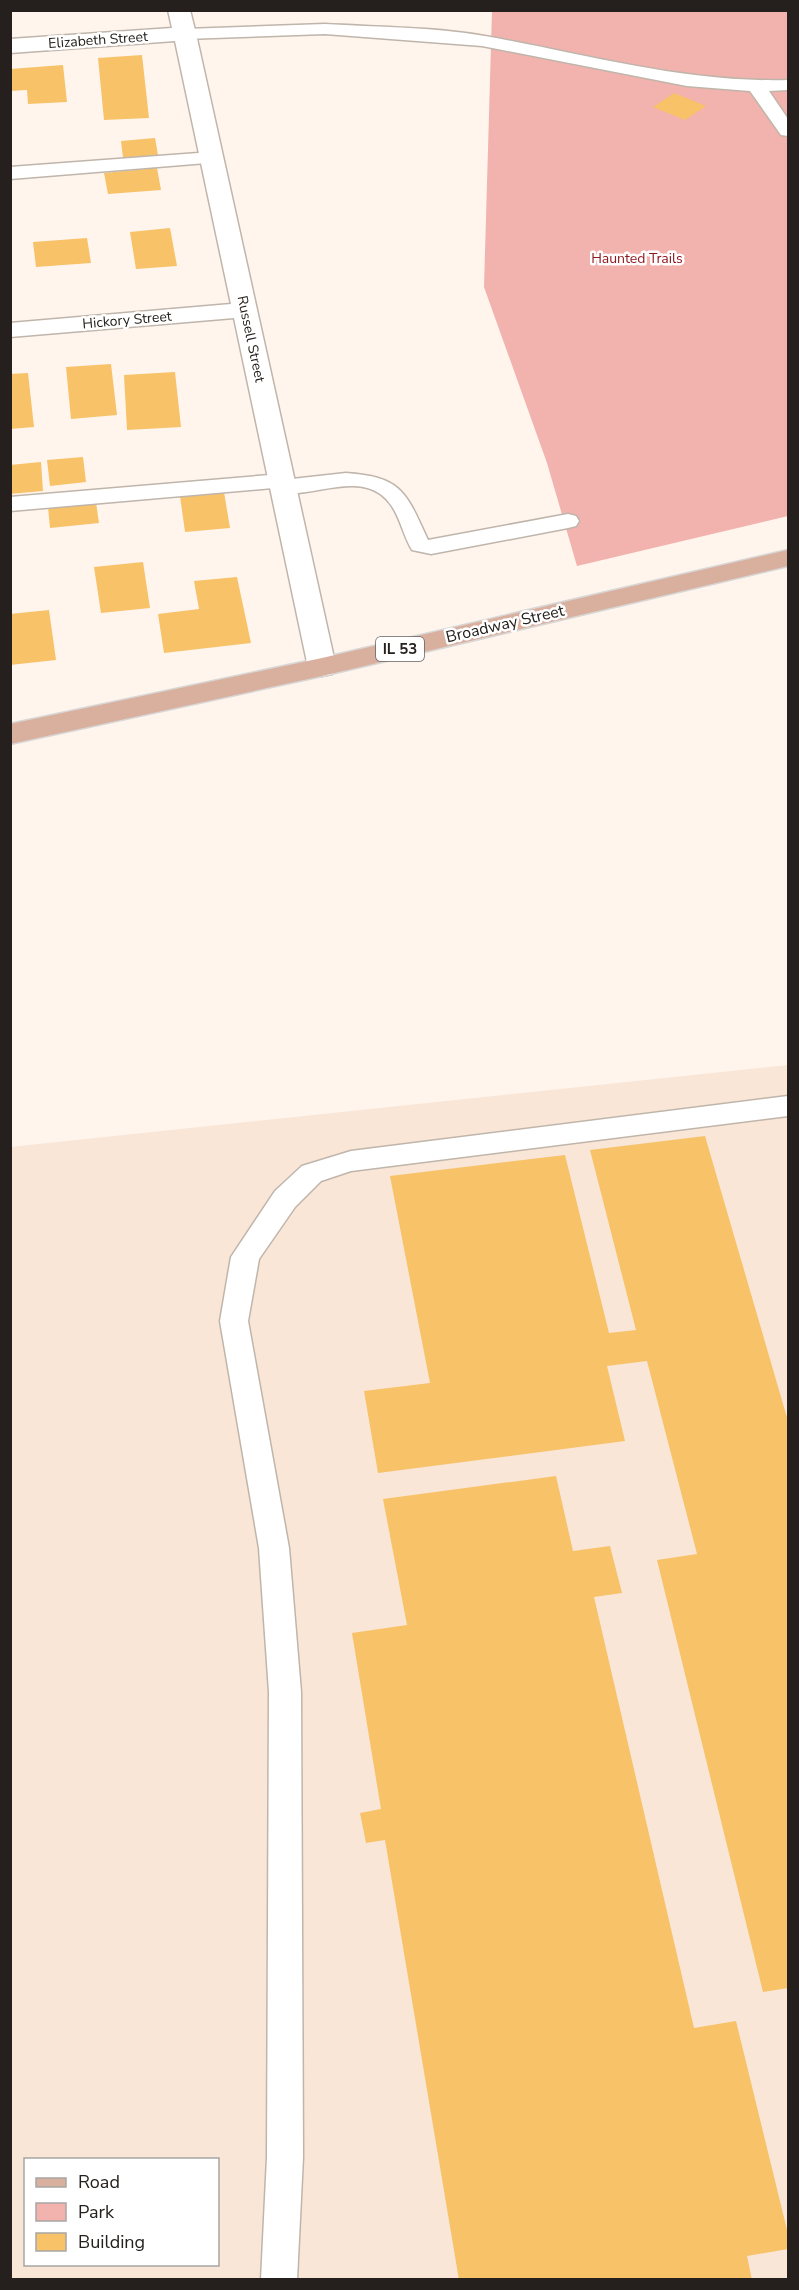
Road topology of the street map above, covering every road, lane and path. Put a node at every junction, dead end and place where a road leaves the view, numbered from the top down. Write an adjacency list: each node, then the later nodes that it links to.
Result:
1 (182, 22): 2 (street, Elizabeth Street); 4 (lane); 6 (street, Russell Street)
2 (10, 46)
3 (789, 85): 4 (lane)
4 (756, 86): 5 (lane)
5 (789, 131)
6 (212, 158): 7 (lane); 8 (street, Russell Street)
7 (10, 173)
8 (244, 310): 9 (street, Hickory Street); 10 (street, Russell Street)
9 (10, 330)
10 (282, 484): 11 (lane); 12 (lane); 14 (street, Russell Street)
11 (10, 504)
12 (568, 521)
13 (789, 558): 14 (main road, Broadway Street / IL 53)
14 (322, 667): 15 (main road, Broadway Street / IL 53)
15 (10, 734)
16 (789, 1106): 17 (lane)
17 (279, 2280)

